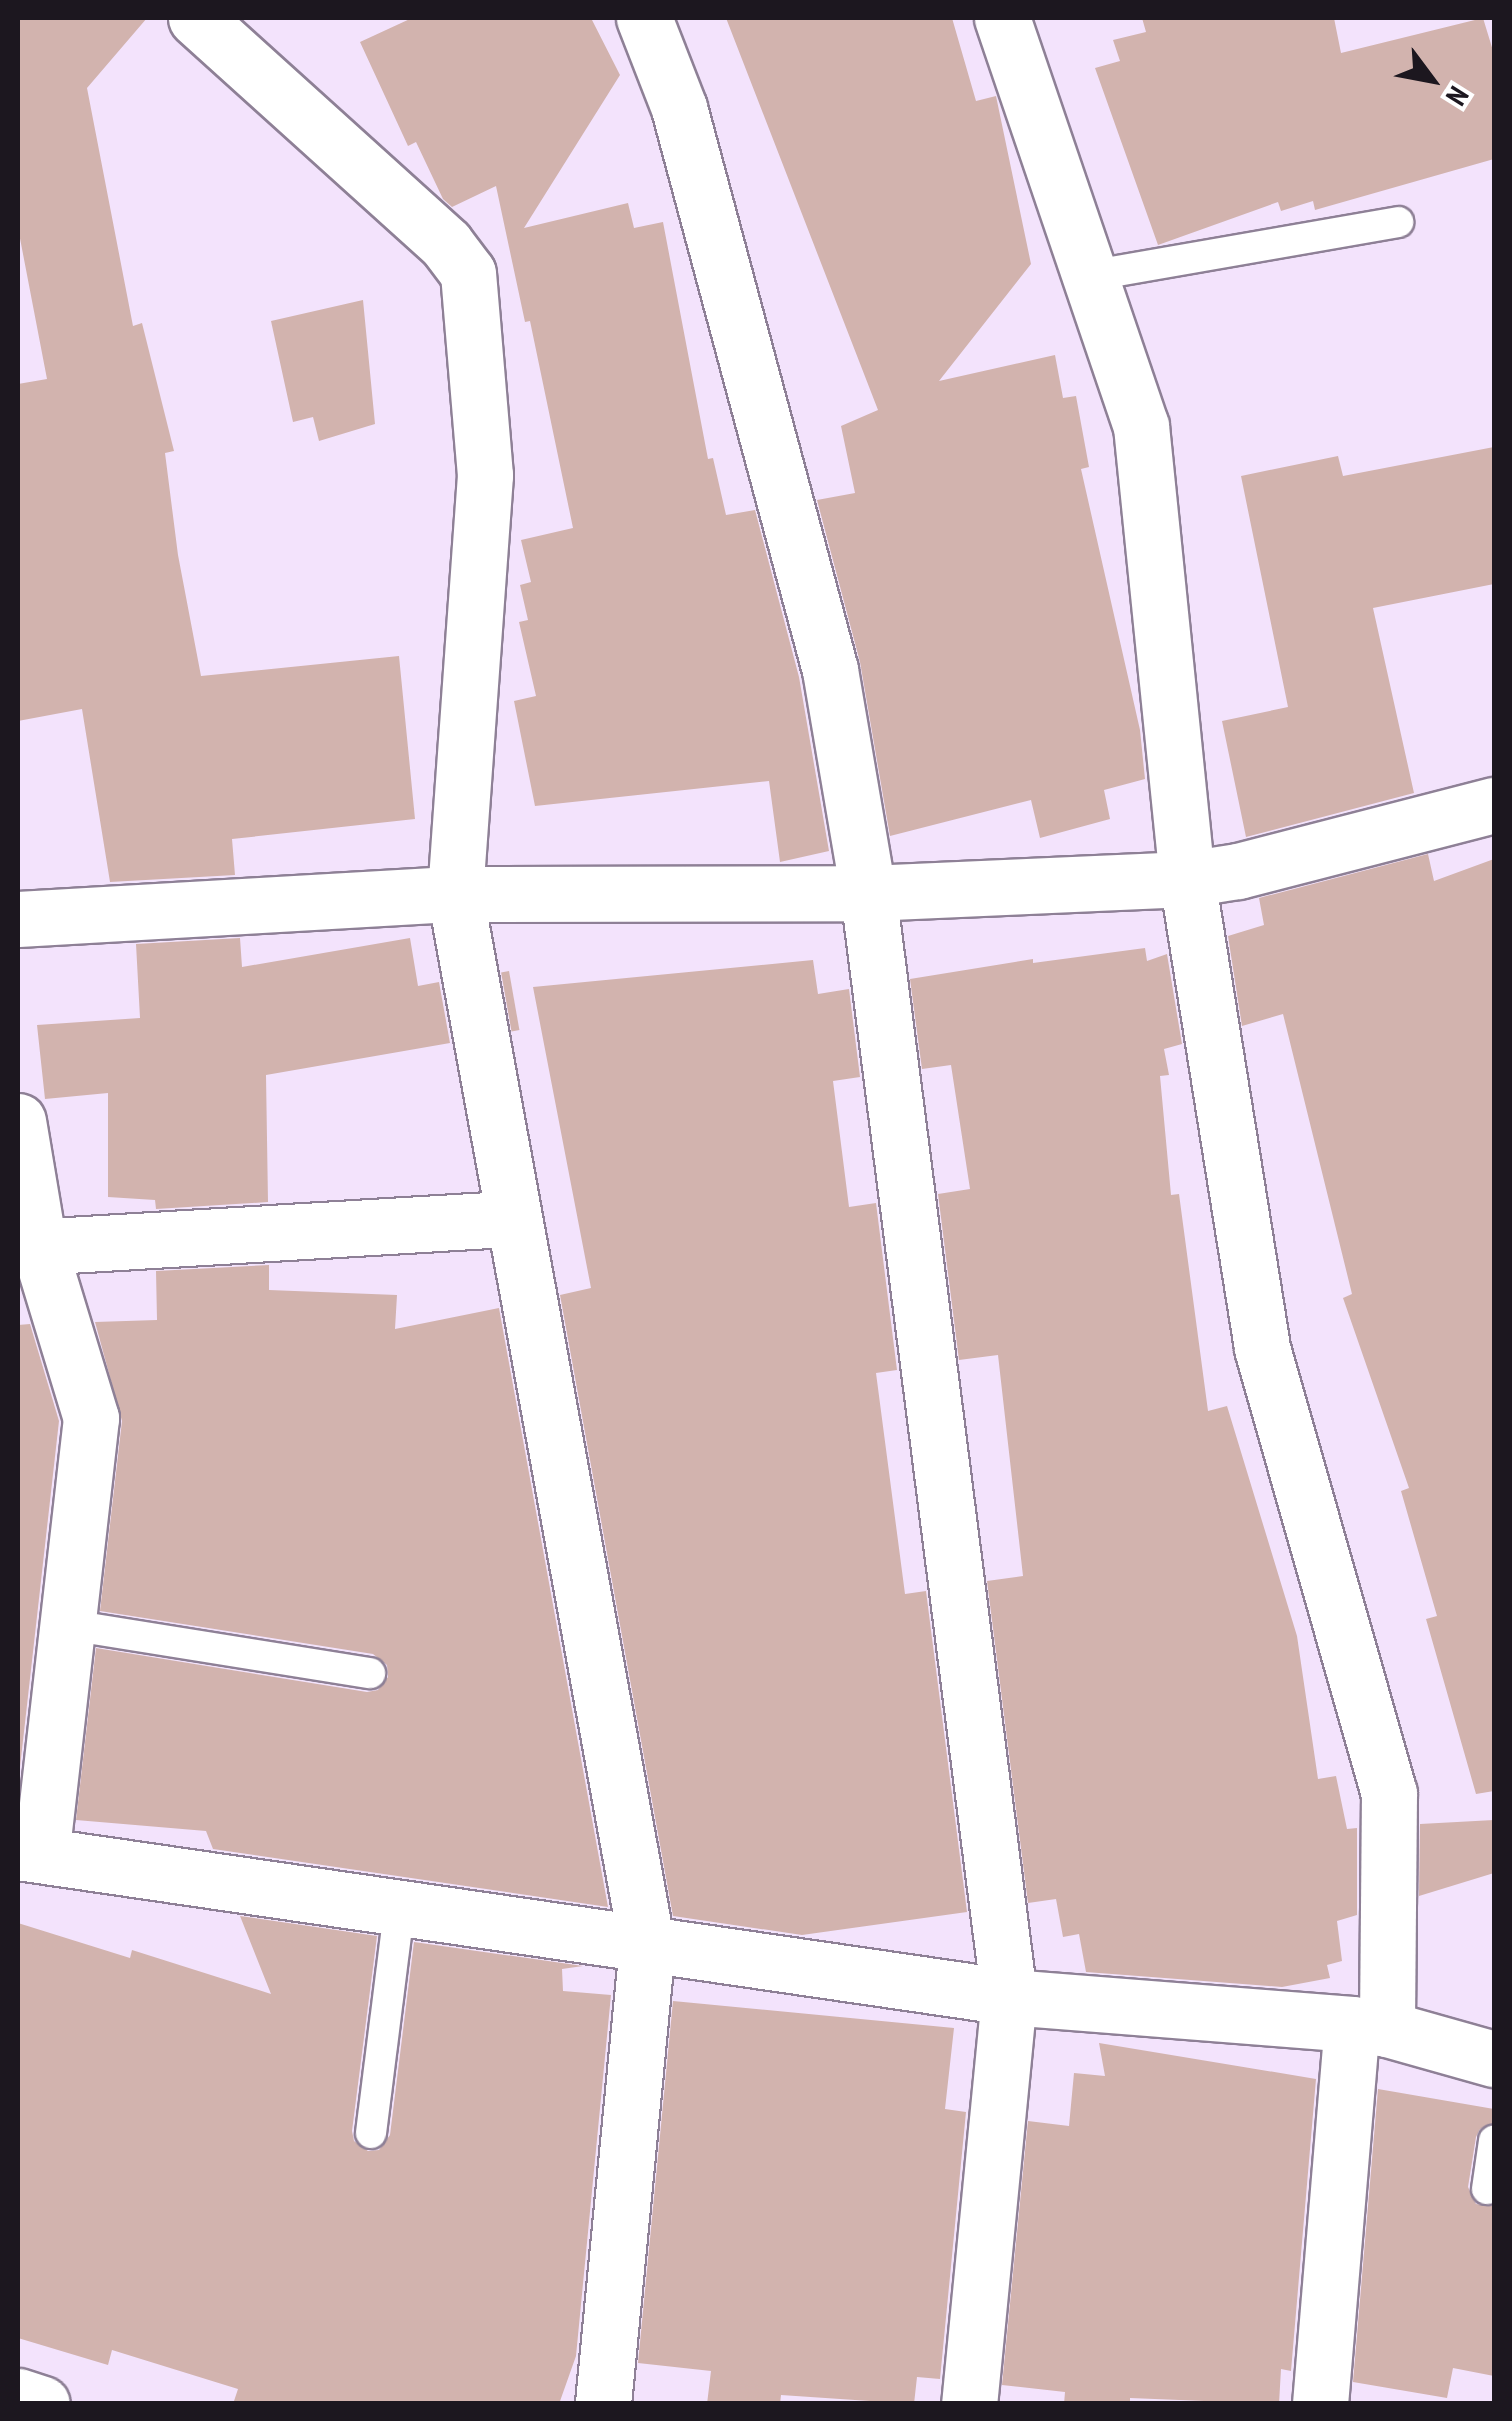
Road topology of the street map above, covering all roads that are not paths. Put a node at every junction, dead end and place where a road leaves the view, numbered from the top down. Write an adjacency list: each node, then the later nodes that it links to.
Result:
1 (196, 18): 9 (street)
2 (644, 18): 8 (street)
3 (1002, 18): 5 (street)
4 (1398, 222): 5 (lane)
5 (1089, 276): 7 (street)
6 (1494, 805): 7 (street)
7 (1188, 879): 8 (street); 20 (street)
8 (868, 893): 9 (street); 19 (street)
9 (455, 894): 10 (street); 12 (street)
10 (18, 920)
11 (18, 1120): 13 (street)
12 (513, 1220): 13 (street); 18 (street)
13 (28, 1247): 14 (street)
14 (69, 1625): 15 (lane); 16 (street)
15 (370, 1673)
16 (29, 1853): 17 (street)
17 (400, 1905): 18 (street); 22 (lane)
18 (647, 1946): 19 (street); 27 (street)
19 (1009, 1997): 20 (street); 28 (street)
20 (1369, 2026): 21 (street); 29 (street)
21 (1494, 2059)
22 (371, 2132)
23 (1494, 2141): 24 (lane)
24 (1487, 2189)
25 (18, 2396): 26 (street)
26 (42, 2404)
27 (603, 2404)
28 (969, 2404)
29 (1320, 2404)

